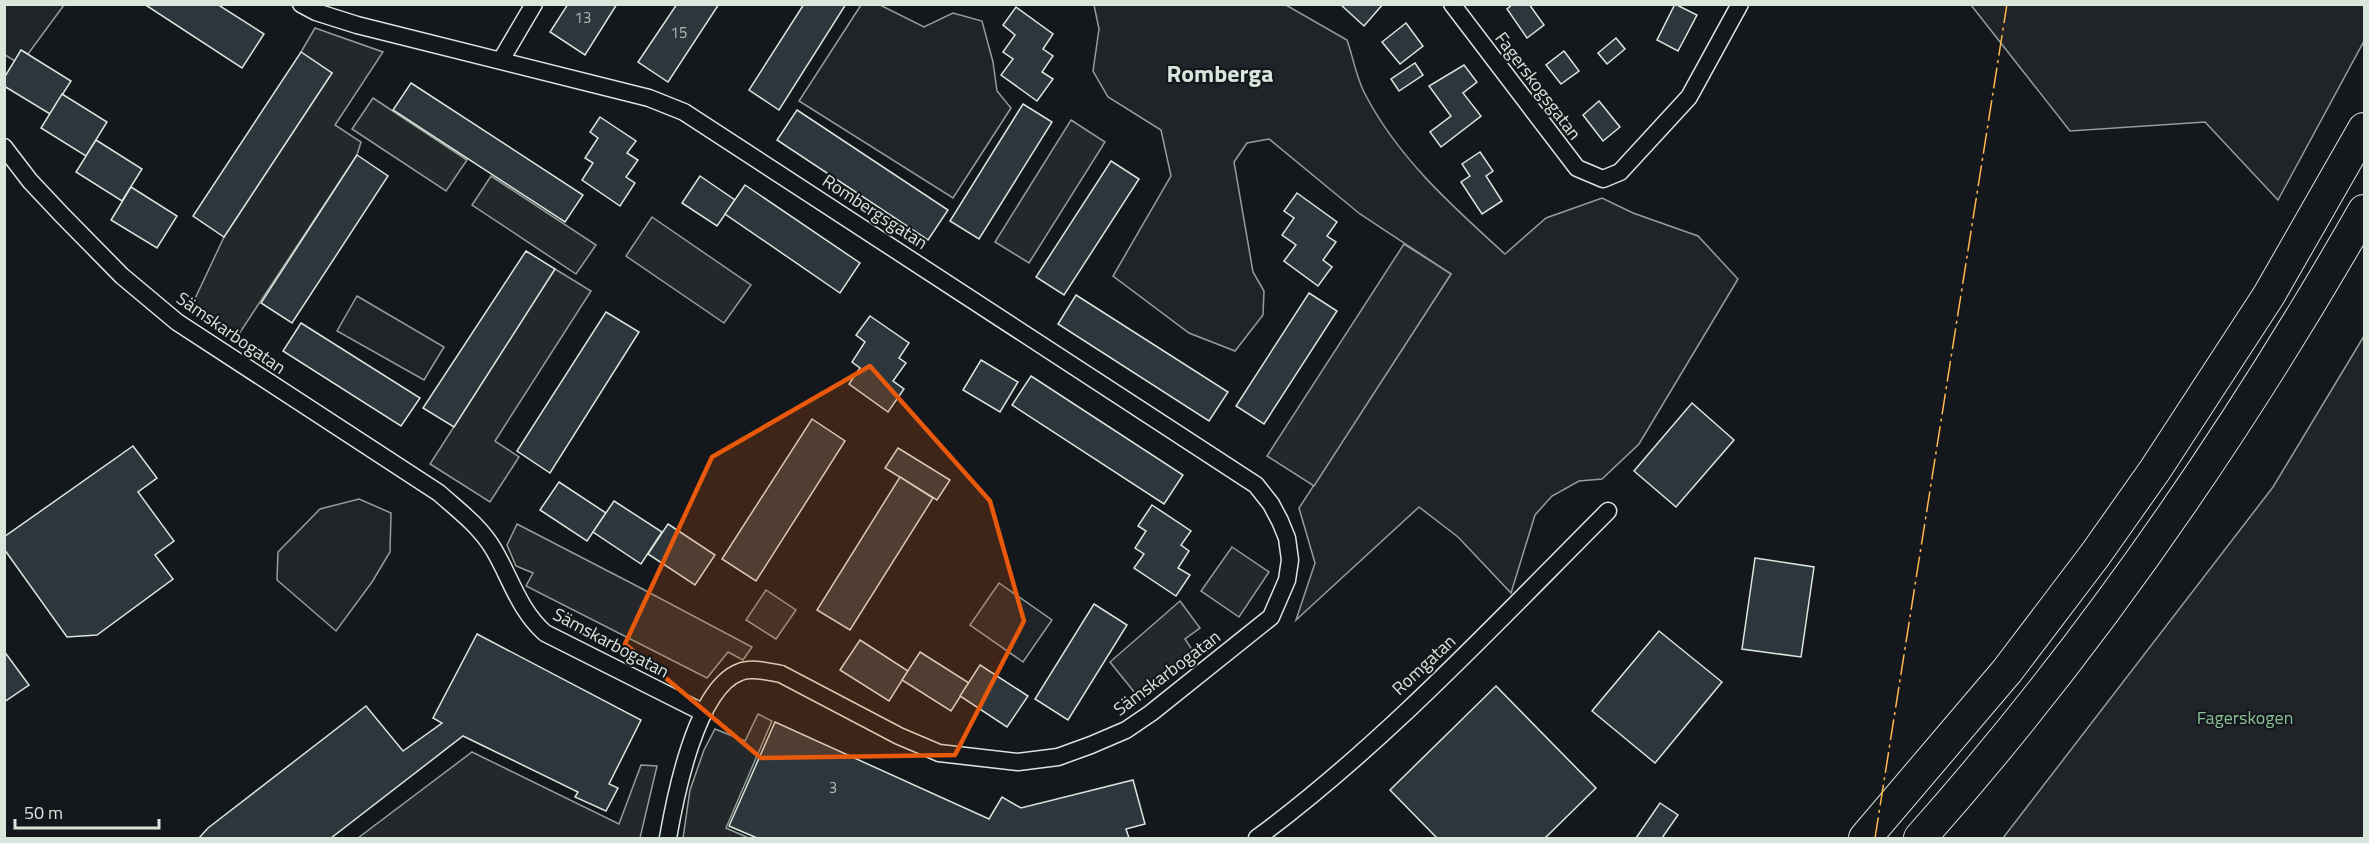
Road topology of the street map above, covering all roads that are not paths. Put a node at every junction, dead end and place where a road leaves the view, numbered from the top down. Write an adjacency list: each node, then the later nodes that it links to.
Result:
1 (302, 4): 5 (street, Rombergsgatan)
2 (534, 4): 5 (street)
3 (1452, 4): 4 (street, Fagerskogsgatan)
4 (1740, 4)
5 (501, 60): 10 (street, Rombergsgatan)
6 (2364, 129): 14 (highway)
7 (4, 147): 11 (street, Sämskarbogatan)
8 (2364, 211): 15 (highway)
9 (1608, 511): 13 (street, Romgatan)
10 (1271, 617): 11 (street, Sämskarbogatan)
11 (704, 713): 12 (street)
12 (668, 838)
13 (1257, 838)
14 (1865, 838)
15 (1920, 838)

